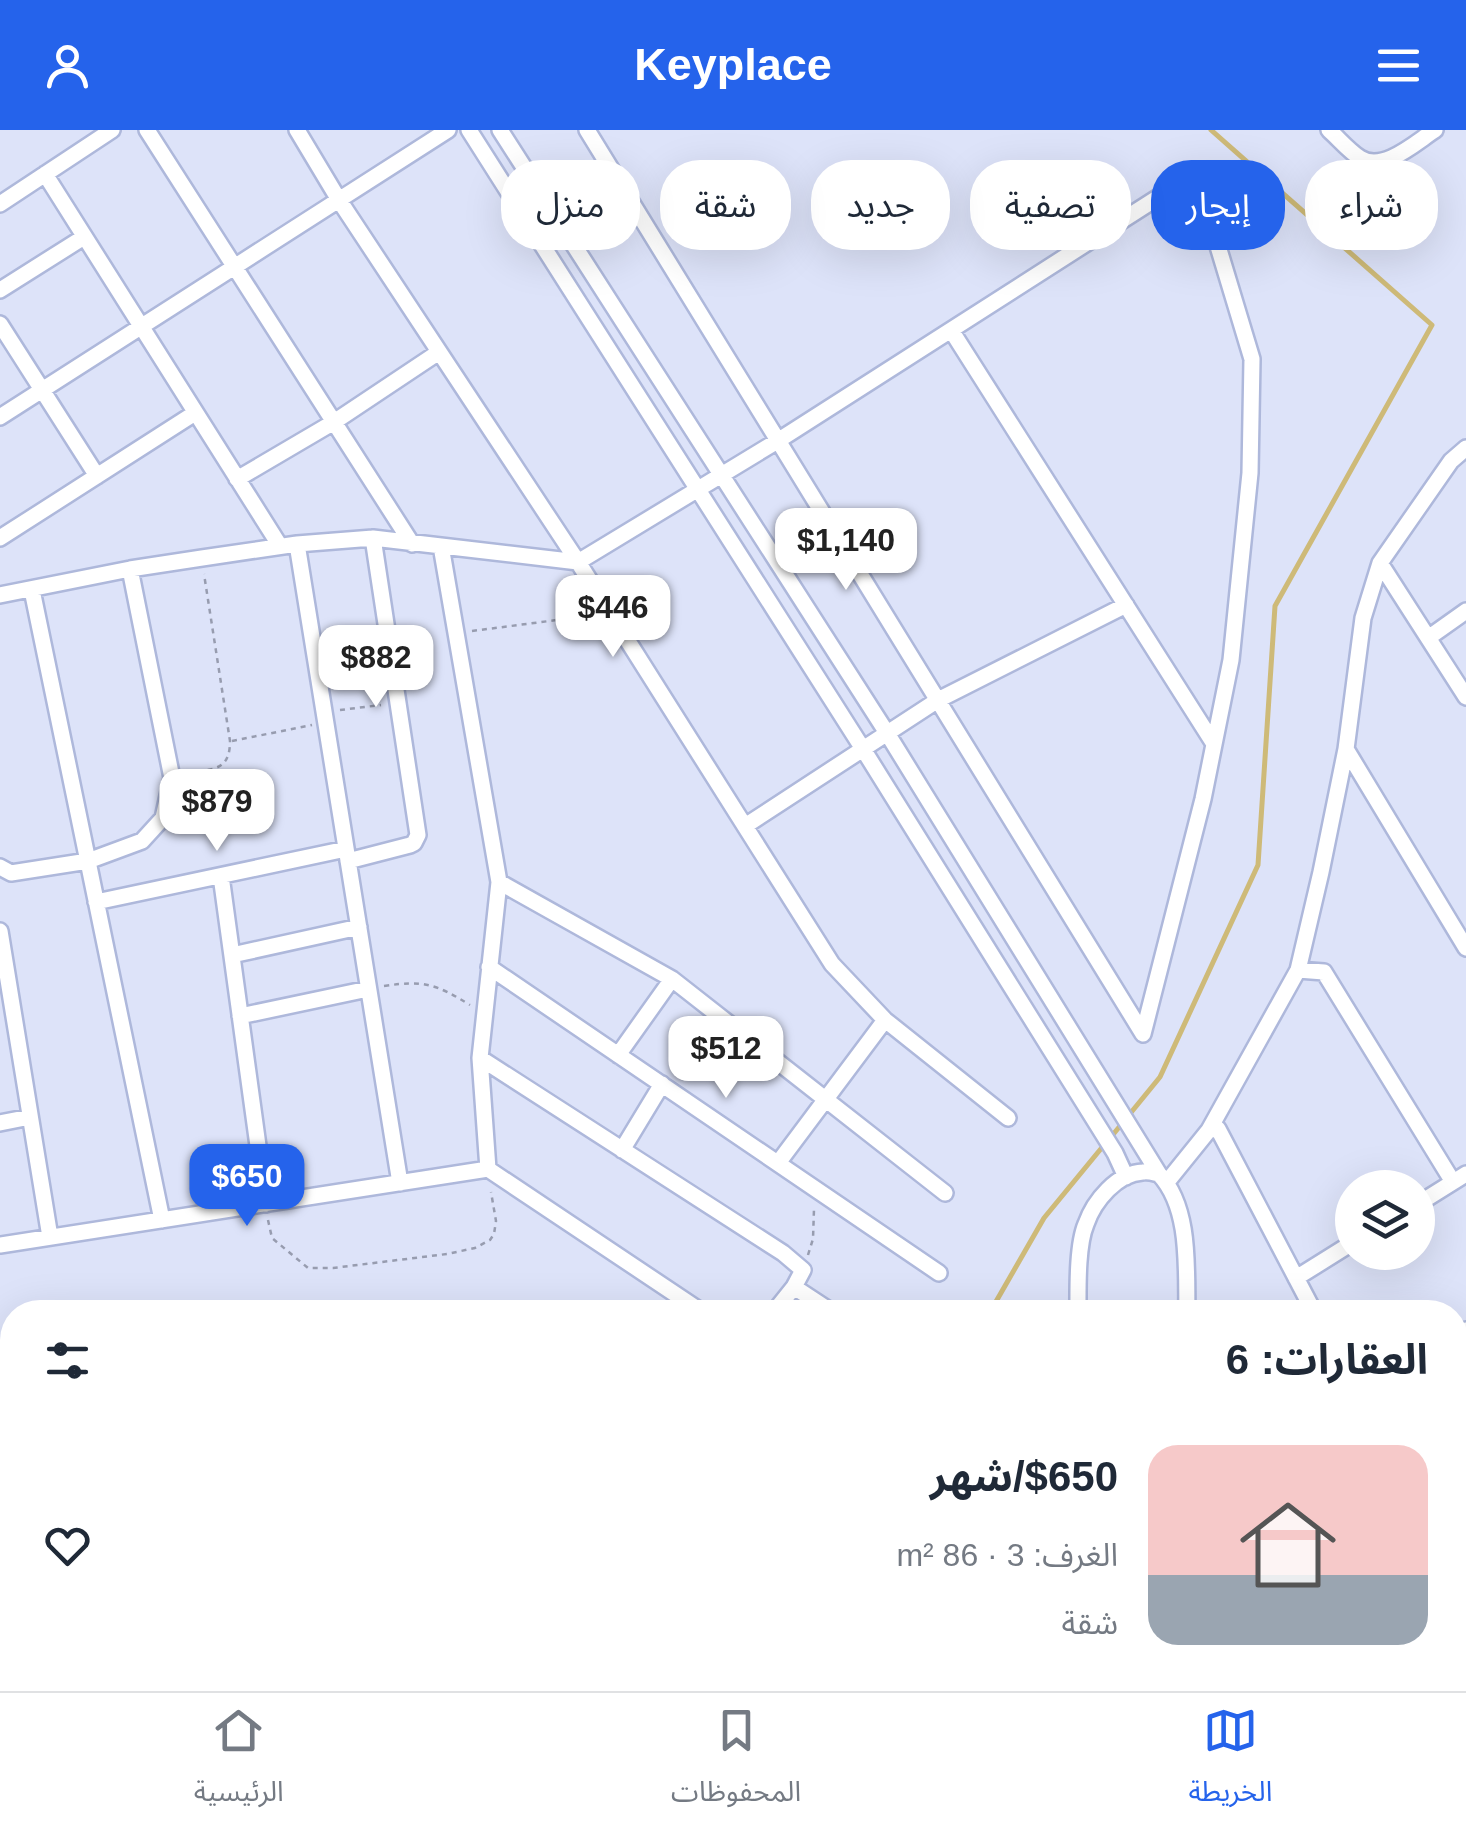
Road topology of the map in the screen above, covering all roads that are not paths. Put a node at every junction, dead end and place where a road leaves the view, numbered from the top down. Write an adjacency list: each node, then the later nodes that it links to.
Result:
1 (112, 130): 10 (street)
2 (147, 130): 14 (street)
3 (297, 130): 11 (street)
4 (448, 130): 11 (street)
5 (468, 130): 29 (street)
6 (500, 130): 27 (street)
7 (587, 130): 24 (street)
8 (1329, 130): 9 (street)
9 (1435, 130)
10 (45, 174): 12 (street); 13 (street)
11 (340, 200): 14 (street); 19 (street)
12 (0, 204)
13 (84, 237): 15 (street); 17 (street)
14 (235, 266): 17 (street); 23 (street)
15 (0, 290)
16 (0, 324): 20 (street)
17 (141, 327): 20 (street); 21 (street)
18 (951, 330): 24 (street); 40 (street); 46 (street)
19 (439, 352): 23 (street); 35 (street)
20 (42, 390): 22 (street); 26 (street)
21 (195, 413): 26 (street); 28 (street)
22 (0, 417)
23 (334, 422): 28 (street); 32 (street)
24 (780, 440): 27 (street); 44 (street)
25 (1466, 448): 36 (street)
26 (97, 476): 30 (street)
27 (720, 477): 29 (street); 45 (street)
28 (238, 480): 33 (street)
29 (697, 491): 35 (street); 47 (street)
30 (0, 538)
31 (372, 538): 32 (street); 33 (street); 50 (street)
32 (412, 544): 34 (street)
33 (288, 545): 37 (street); 50 (street)
34 (441, 546): 35 (street); 54 (street)
35 (578, 562): 49 (street)
36 (1380, 563): 42 (street); 48 (street)
37 (130, 569): 38 (street); 51 (street)
38 (32, 590): 39 (street); 51 (street)
39 (0, 595)
40 (1126, 605): 44 (street); 46 (street)
41 (1466, 611): 42 (street)
42 (1428, 638): 43 (street)
43 (1466, 697)
44 (938, 700): 45 (street); 46 (street)
45 (886, 733): 47 (street); 81 (street)
46 (1214, 744)
47 (863, 749): 49 (street); 80 (street)
48 (1346, 749): 57 (street); 64 (street)
49 (745, 826): 68 (street)
50 (347, 855): 53 (street); 58 (street)
51 (88, 862): 52 (street); 55 (street)
52 (0, 866)
53 (220, 876): 55 (street); 61 (street)
54 (498, 882): 63 (street); 65 (street)
55 (96, 902): 87 (street)
56 (1466, 910): 57 (street)
57 (1450, 922): 60 (street)
58 (358, 927): 61 (street); 66 (street)
59 (0, 931): 62 (street)
60 (1466, 948)
61 (232, 956): 67 (street)
62 (2, 961): 73 (street)
63 (489, 967): 69 (street); 70 (street)
64 (1298, 970): 76 (street); 82 (street)
65 (672, 979): 69 (street); 72 (street)
66 (368, 989): 67 (street); 83 (street)
67 (240, 1016): 86 (street)
68 (886, 1020): 72 (street); 74 (street)
69 (618, 1054): 71 (street)
70 (480, 1058): 77 (street); 79 (street)
71 (662, 1084): 77 (street); 78 (street)
72 (827, 1099): 78 (street); 85 (street)
73 (30, 1118): 75 (street); 88 (street)
74 (1008, 1118)
75 (0, 1123)
76 (1209, 1130): 81 (street); 92 (street)
77 (622, 1150): 93 (street)
78 (778, 1163): 91 (street)
79 (488, 1169): 83 (street); 94 (street)
80 (1126, 1177): 81 (street); 97 (street)
81 (1163, 1178): 98 (street)
82 (1459, 1178): 84 (street)
83 (400, 1183): 86 (street)
84 (1435, 1193)
85 (946, 1194)
86 (266, 1204): 87 (street)
87 (162, 1220): 88 (street)
88 (50, 1237): 89 (street)
89 (0, 1245)
90 (1335, 1254): 92 (street)
91 (938, 1272)
92 (1296, 1278): 99 (street)
93 (794, 1286): 95 (street); 96 (street)
94 (684, 1300)
95 (783, 1300)
96 (814, 1300)
97 (1078, 1300)
98 (1187, 1300)
99 (1308, 1300)

